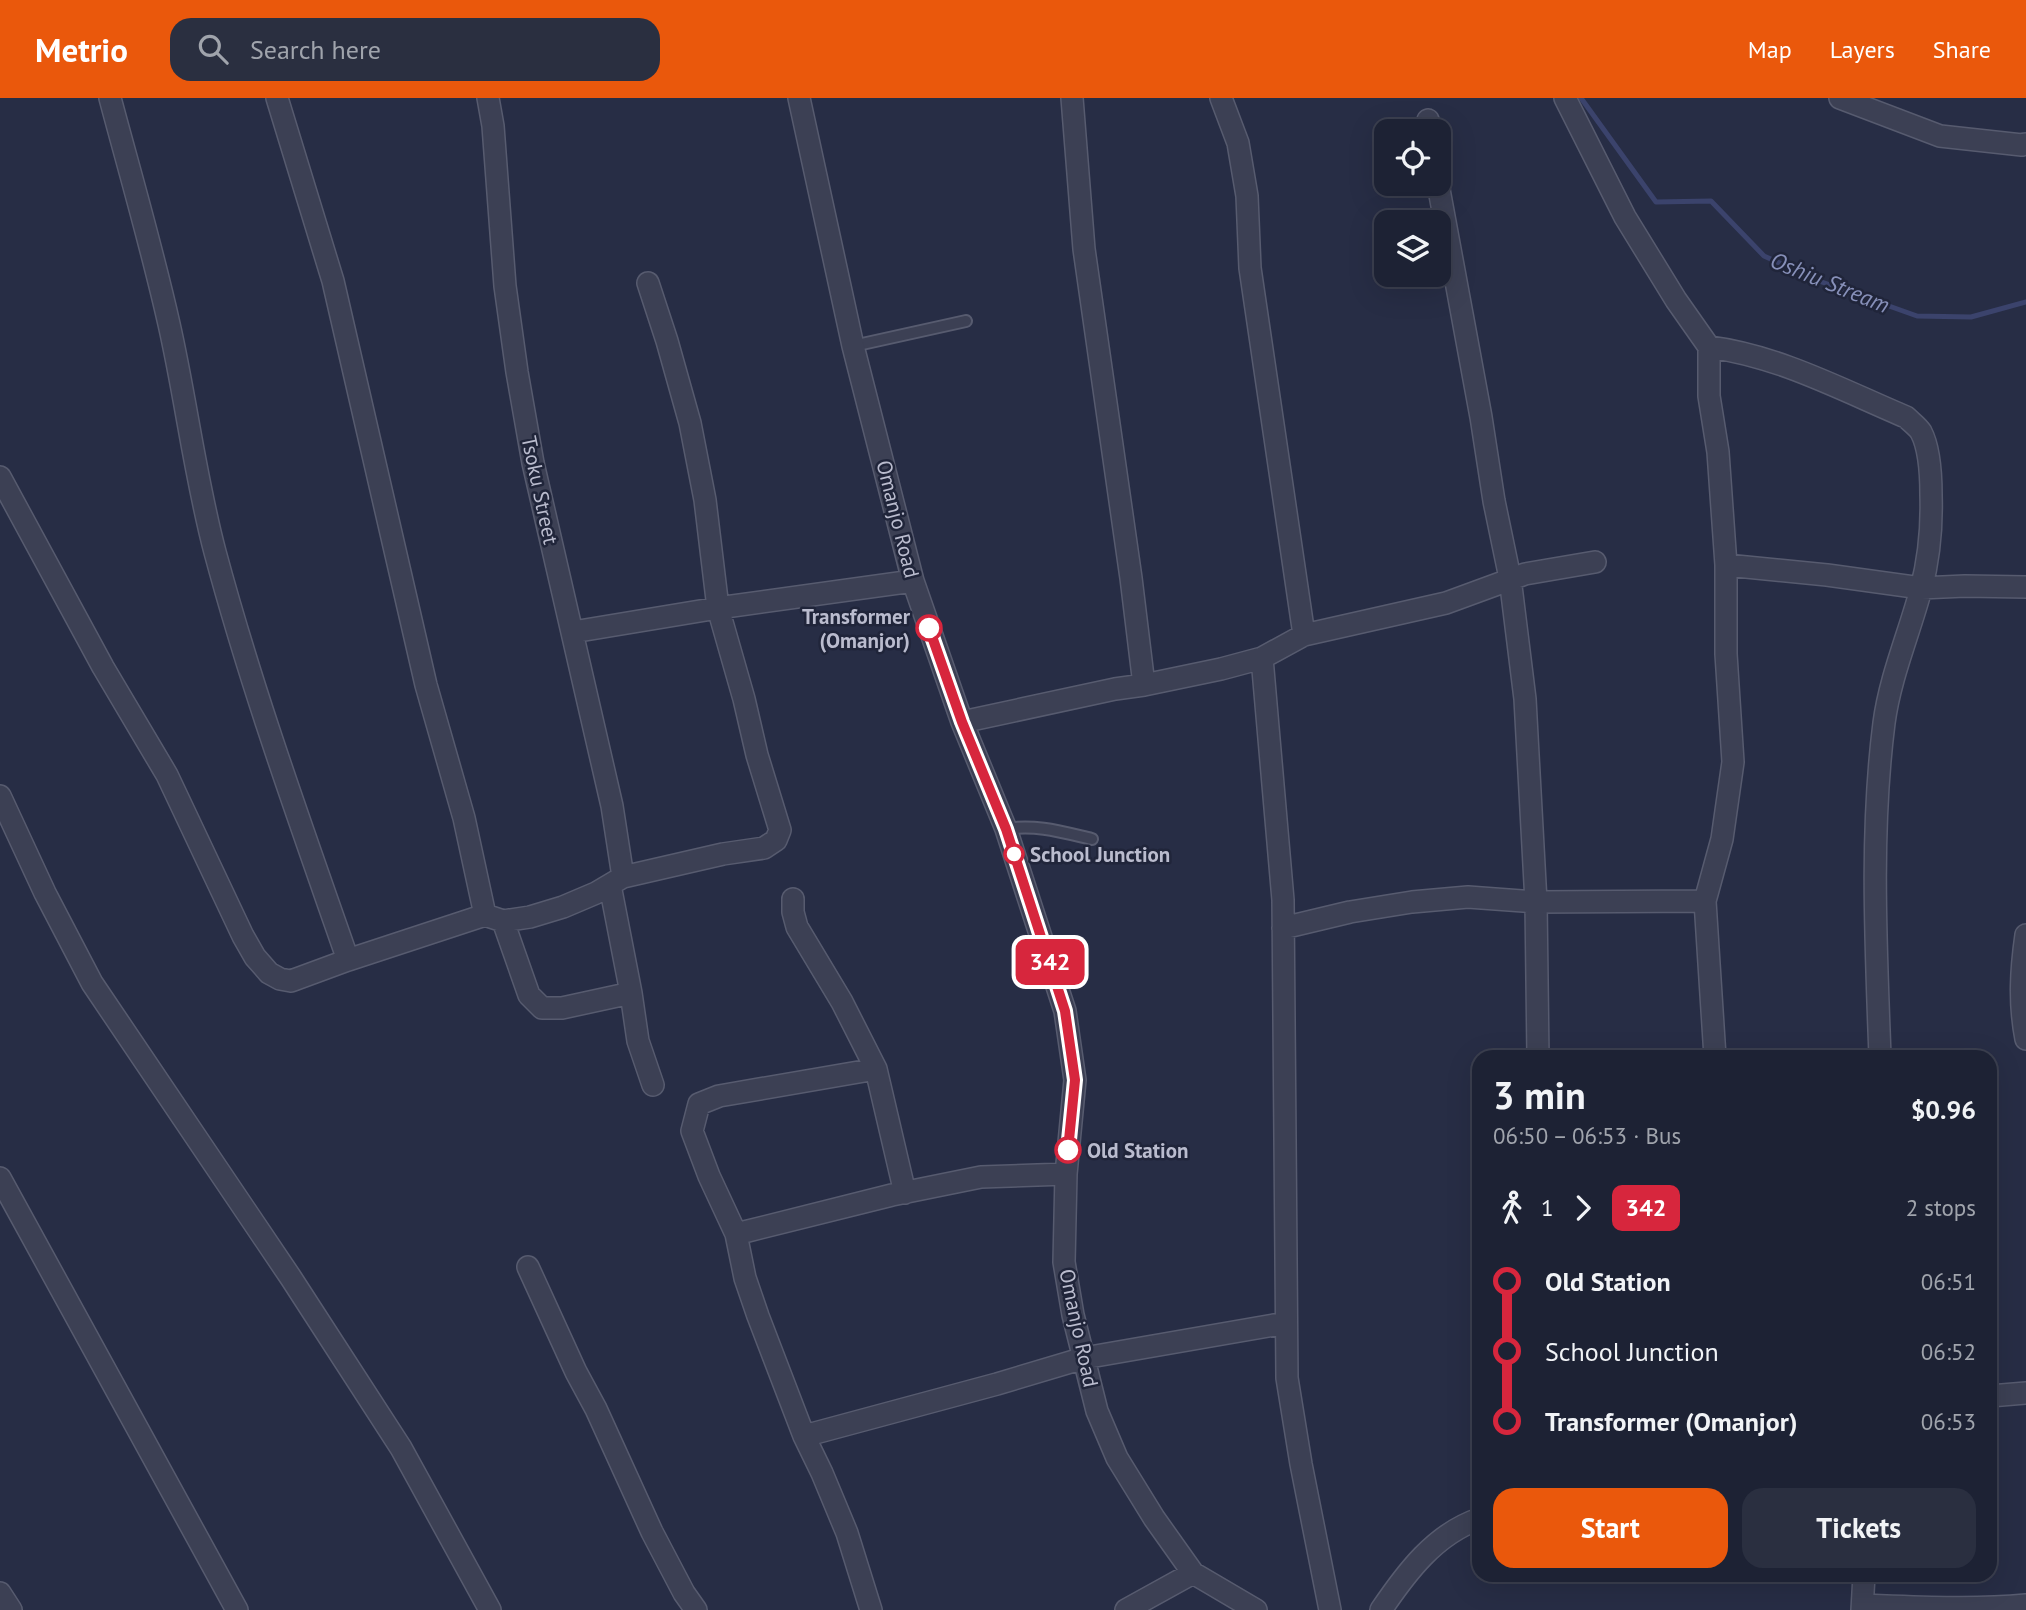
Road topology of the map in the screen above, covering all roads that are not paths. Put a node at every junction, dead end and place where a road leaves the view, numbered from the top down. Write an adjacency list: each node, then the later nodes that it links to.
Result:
1 (110, 98): 38 (street)
2 (277, 98): 35 (street)
3 (488, 98): 23 (street, Tsoku Street)
4 (799, 98): 13 (street, Omanjo Road)
5 (1072, 98): 26 (street)
6 (1221, 98): 24 (street)
7 (1565, 98): 14 (street)
8 (1840, 98): 9 (street)
9 (2026, 144)
10 (1440, 196): 18 (street)
11 (648, 283): 22 (street)
12 (966, 321): 13 (lane)
13 (853, 346): 19 (street, Omanjo Road)
14 (1709, 347): 17 (street); 21 (street)
15 (0, 477): 38 (street)
16 (1595, 562): 18 (street)
17 (1726, 565): 21 (street); 33 (street)
18 (1510, 578): 24 (street); 34 (street)
19 (913, 581): 22 (street); 27 (street, Omanjo Road)
20 (2026, 587): 21 (street)
21 (1921, 588): 43 (street)
22 (718, 608): 23 (street); 31 (street)
23 (573, 632): 31 (street, Tsoku Street)
24 (1304, 635): 25 (street)
25 (1262, 657): 26 (street); 36 (street)
26 (1144, 685): 27 (street)
27 (962, 722): 29 (street, Omanjo Road)
28 (0, 796): 64 (street)
29 (1006, 829): 30 (lane); 46 (street, Omanjo Road)
30 (1092, 839)
31 (616, 881): 35 (street); 39 (street, Tsoku Street)
32 (793, 899): 44 (street)
33 (1705, 901): 34 (street); 42 (street)
34 (1536, 902): 36 (street); 41 (street)
35 (494, 918): 38 (street); 39 (street)
36 (1283, 928): 51 (street)
37 (2026, 935): 40 (street)
38 (348, 960)
39 (631, 993): 45 (street, Tsoku Street)
40 (2026, 1039)
41 (1538, 1050)
42 (1715, 1050)
43 (1880, 1050)
44 (876, 1069): 48 (street); 49 (street)
45 (653, 1085)
46 (1066, 1174): 48 (street); 52 (street, Omanjo Road)
47 (0, 1178): 63 (street)
48 (905, 1193): 49 (street)
49 (736, 1234): 55 (street)
50 (528, 1267): 65 (street)
51 (1286, 1323): 52 (street); 69 (street)
52 (1084, 1358): 55 (street); 57 (street, Omanjo Road)
53 (2026, 1393): 54 (street)
54 (1997, 1395)
55 (804, 1436): 66 (street)
56 (1472, 1522): 70 (street)
57 (1193, 1573): 67 (street); 68 (street, Omanjo Road)
58 (1864, 1582): 61 (street)
59 (0, 1593): 62 (street)
60 (2026, 1605): 61 (street)
61 (1862, 1607)
62 (11, 1610)
63 (237, 1610)
64 (490, 1610)
65 (696, 1610)
66 (871, 1610)
67 (1126, 1610)
68 (1256, 1610)
69 (1330, 1610)
70 (1381, 1610)

